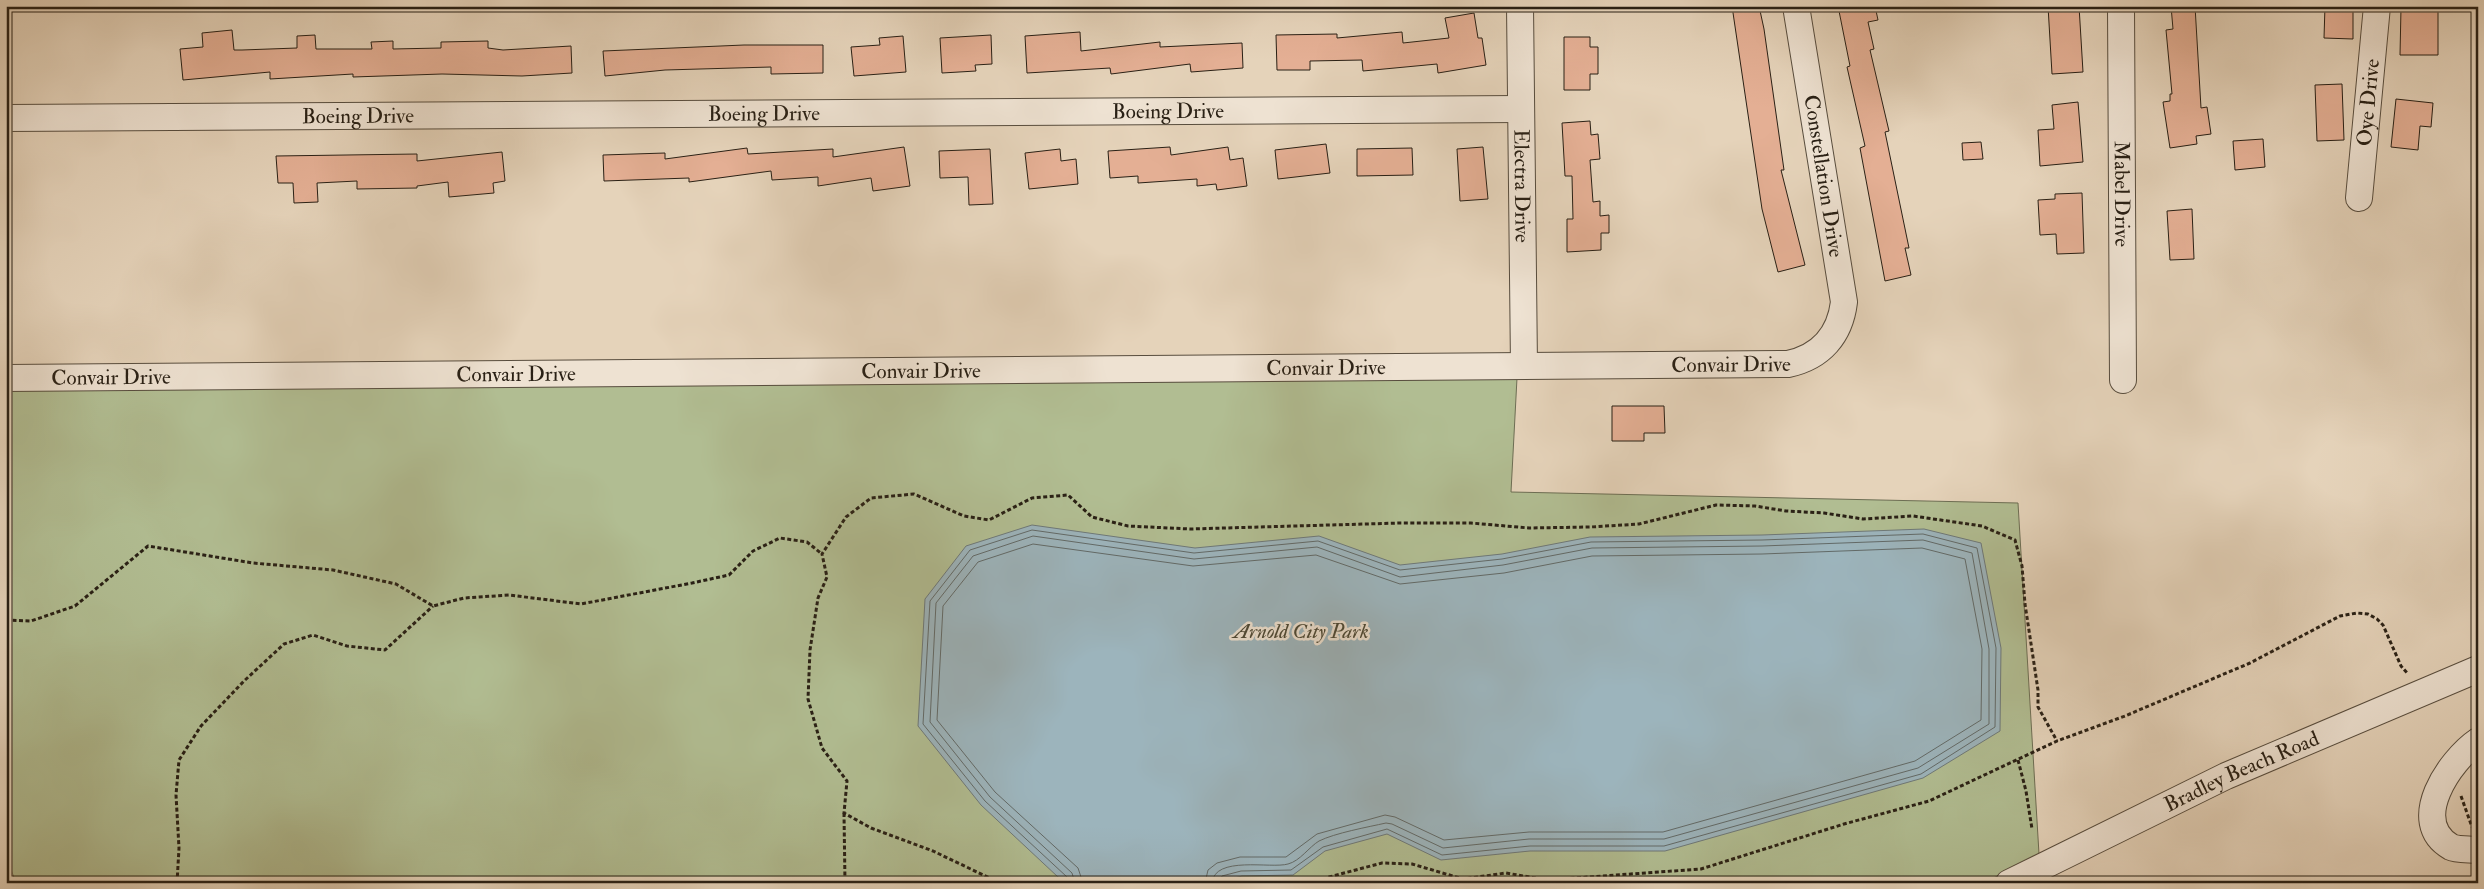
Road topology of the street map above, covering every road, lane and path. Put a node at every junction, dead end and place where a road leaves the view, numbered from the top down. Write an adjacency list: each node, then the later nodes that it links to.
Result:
1 (1520, 6): 5 (street, Electra Drive)
2 (1796, 6): 8 (street, Constellation Drive)
3 (2121, 6): 11 (street, Mabel Drive)
4 (2377, 6): 7 (street, Oye Drive)
5 (1520, 109): 6 (street, Boeing Drive); 9 (street, Electra Drive)
6 (6, 118)
7 (2359, 198)
8 (1829, 342): 9 (street, Convair Drive)
9 (1524, 366): 10 (street, Convair Drive)
10 (6, 378)
11 (2123, 380)
12 (822, 554): 13 (path); 18 (path); 21 (path)
13 (433, 606): 14 (path); 25 (path)
14 (6, 620)
15 (2478, 669): 16 (street, Bradley Beach Road)
16 (2426, 692): 18 (path); 29 (street, Bradley Beach Road)
17 (2478, 740): 24 (street)
18 (2057, 741): 19 (path)
19 (2018, 760): 22 (path); 28 (path)
20 (2465, 789): 23 (path)
21 (844, 813): 26 (path); 27 (path)
22 (2032, 829)
23 (2478, 830)
24 (2478, 850)
25 (177, 883)
26 (845, 883)
27 (1000, 883)
28 (1317, 883)
29 (2009, 883)

